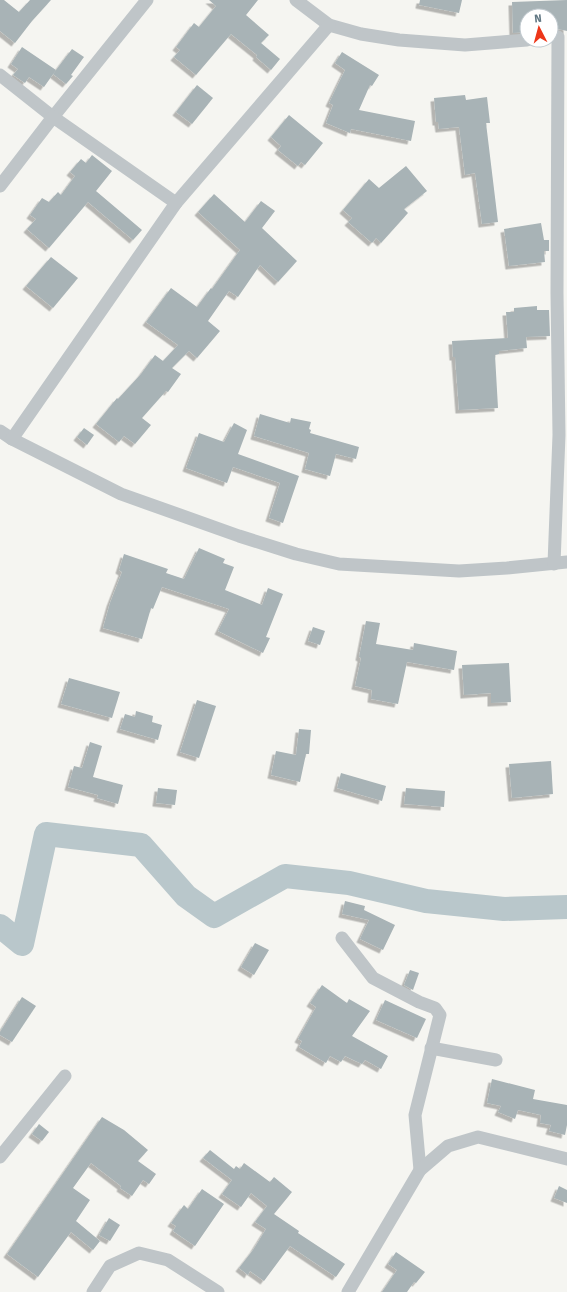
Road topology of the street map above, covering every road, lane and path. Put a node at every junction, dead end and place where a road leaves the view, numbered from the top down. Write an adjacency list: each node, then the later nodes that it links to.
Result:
1 (147, 0): 7 (street)
2 (296, 0): 3 (street)
3 (328, 25): 4 (street); 9 (street)
4 (519, 41)
5 (559, 48): 12 (street)
6 (0, 75): 7 (street)
7 (52, 117): 8 (street); 9 (street)
8 (0, 186)
9 (176, 203): 11 (street)
10 (0, 431): 11 (street)
11 (12, 438): 12 (street)
12 (561, 563)
13 (342, 938): 14 (street)
14 (431, 1048): 15 (street); 19 (street)
15 (496, 1060)
16 (65, 1076): 17 (street)
17 (0, 1157)
18 (567, 1159): 19 (street)
19 (420, 1170): 22 (street)
20 (93, 1292): 21 (street)
21 (218, 1292)
22 (348, 1292)

